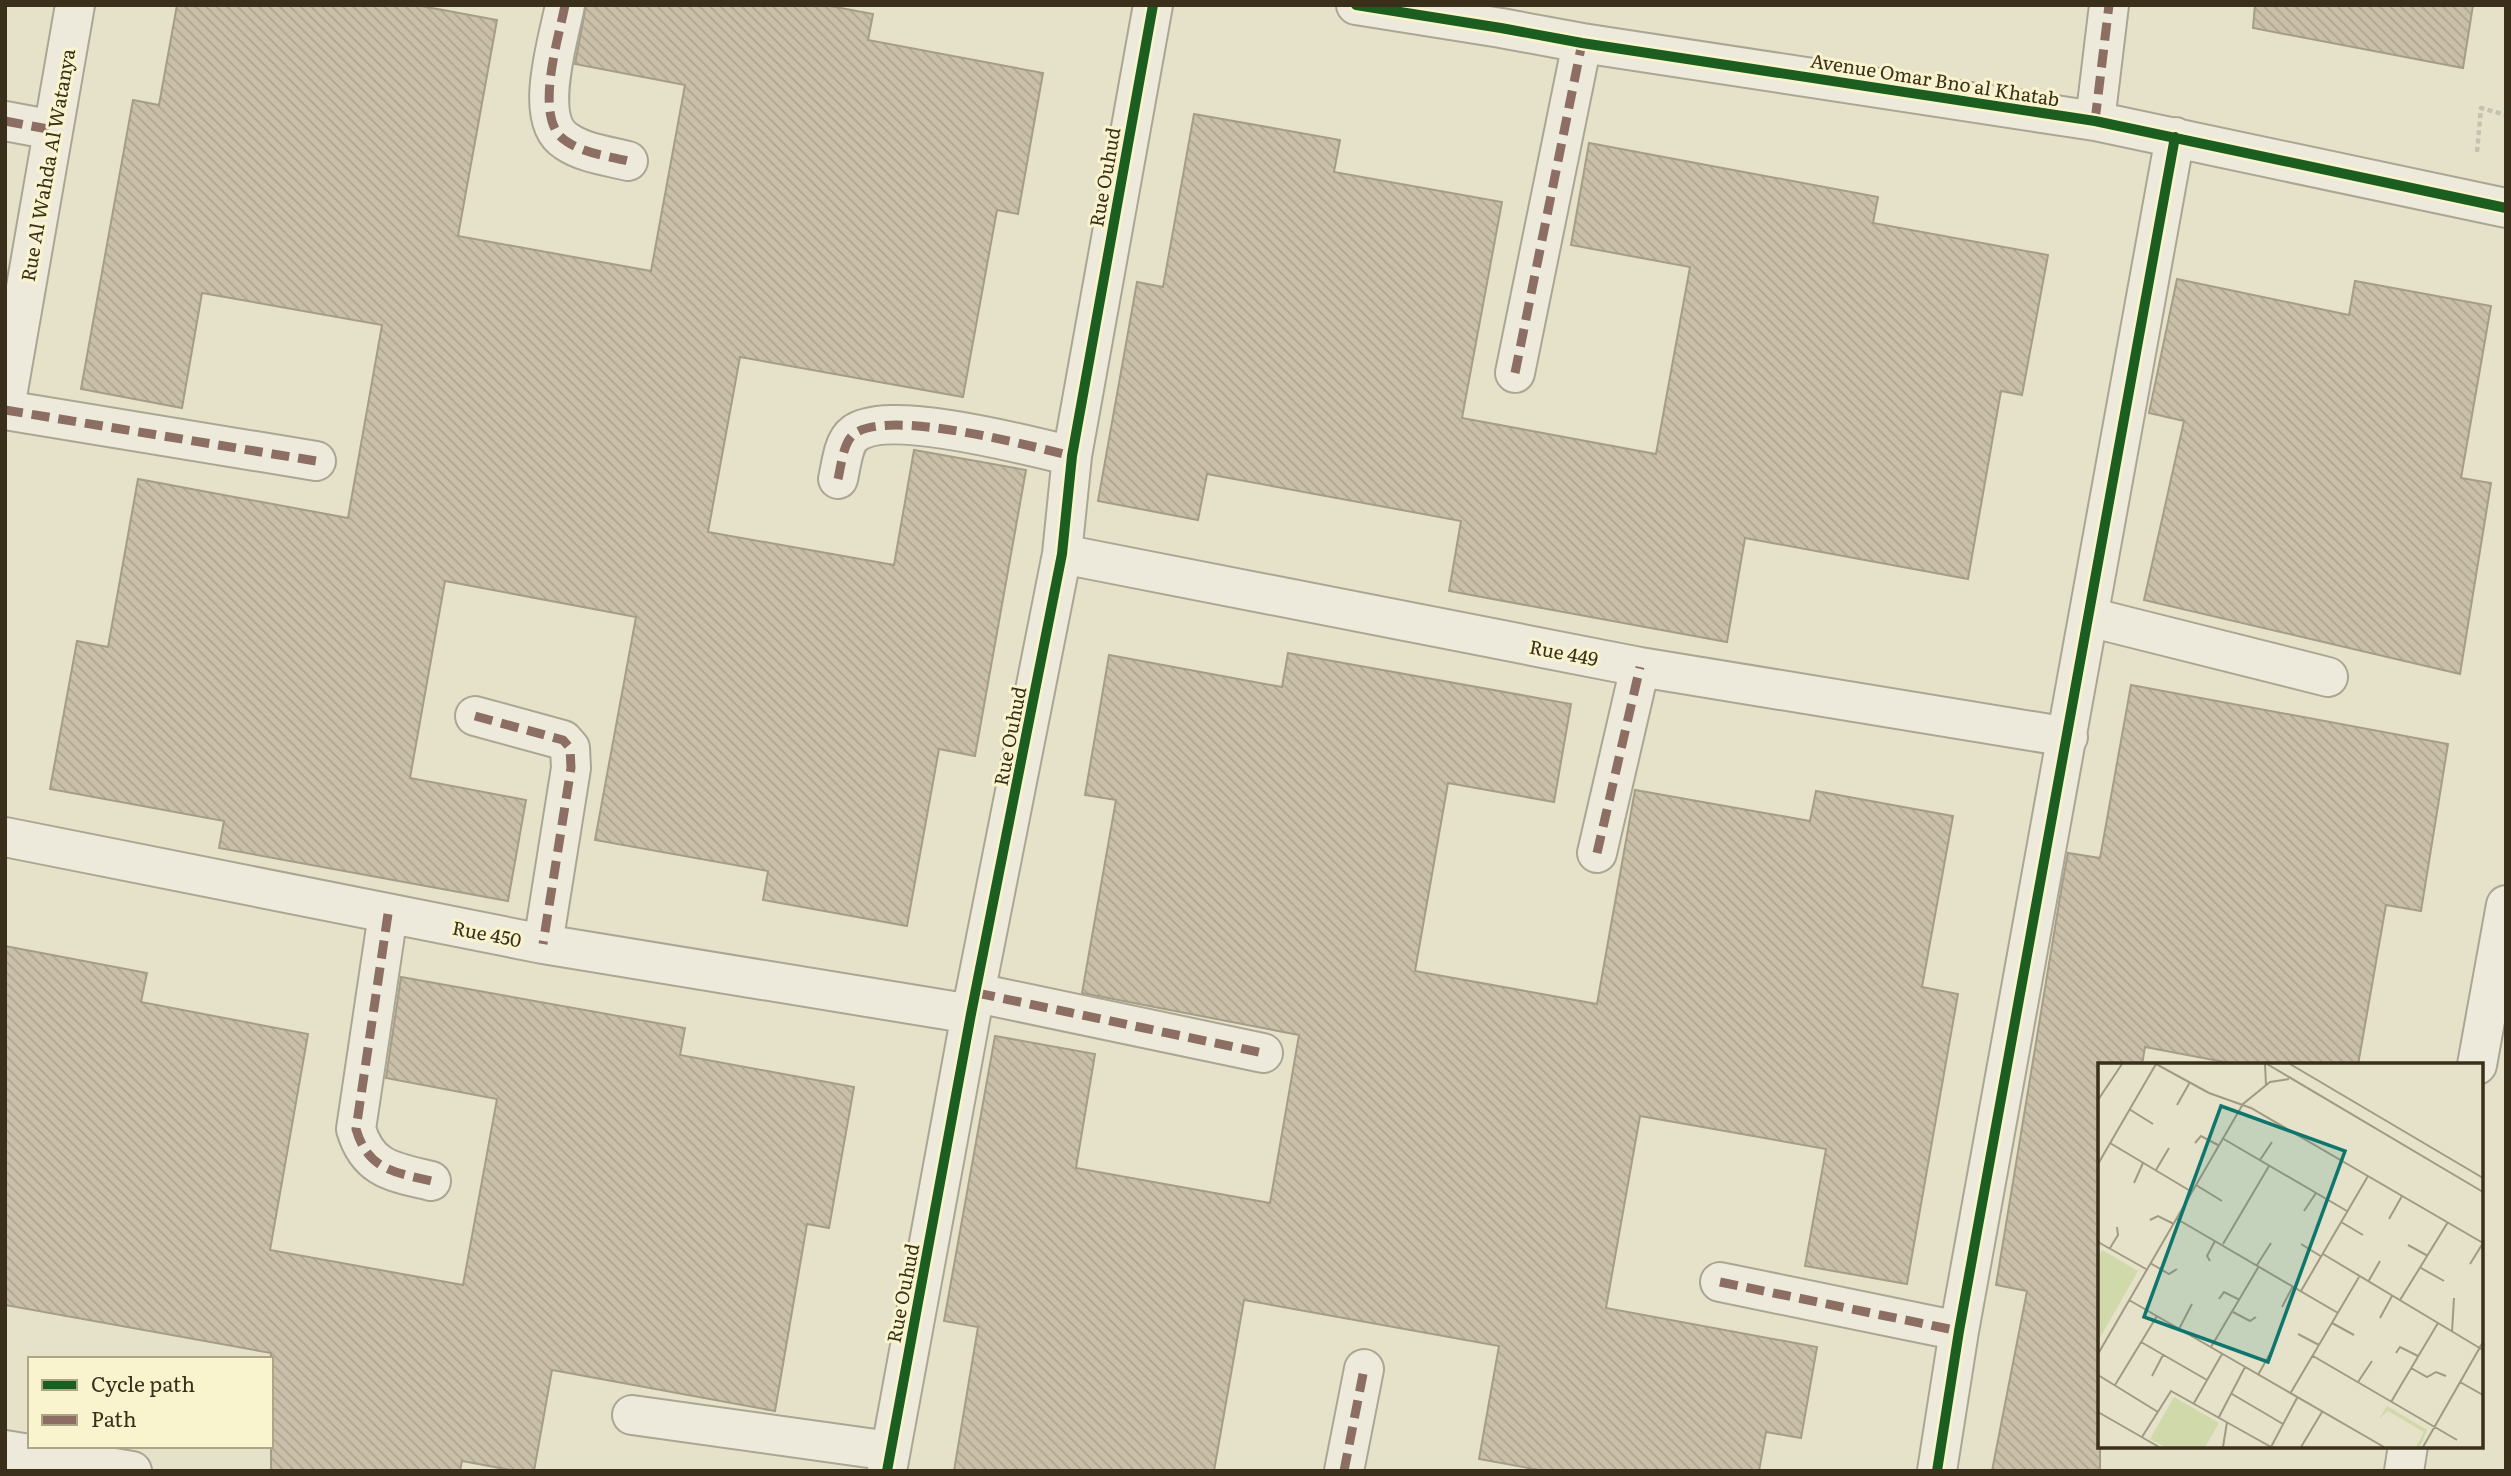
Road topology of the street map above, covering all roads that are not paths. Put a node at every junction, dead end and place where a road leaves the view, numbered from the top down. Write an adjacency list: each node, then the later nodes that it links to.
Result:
1 (75, 5): 10 (street, Rue Al Wahda Al Watanya)
2 (565, 5): 12 (street)
3 (1153, 5): 16 (street, Rue Ouhud)
4 (1356, 5): 6 (street, Avenue Omar Bno al Khatab)
5 (2109, 5): 9 (street)
6 (1503, 17): 7 (street, Avenue Omar Bno al Khatab)
7 (1582, 43): 9 (street, Avenue Omar Bno al Khatab); 14 (street)
8 (5, 121): 10 (street)
9 (2095, 121): 11 (street, Avenue Omar Bno al Khatab)
10 (53, 130): 15 (street, Rue Al Wahda Al Watanya)
11 (2175, 137): 13 (street, Avenue Omar Bno al Khatab); 20 (street)
12 (628, 161)
13 (2488, 204)
14 (1515, 373)
15 (5, 409): 17 (street)
16 (1072, 456): 18 (street); 19 (street, Rue Ouhud)
17 (316, 461)
18 (838, 479)
19 (1062, 554): 21 (street, Rue 449); 30 (street, Rue Ouhud)
20 (2089, 617): 22 (street); 24 (street)
21 (1640, 667): 24 (street, Rue 449); 26 (street)
22 (2328, 677)
23 (475, 716): 29 (street)
24 (2068, 737): 35 (street)
25 (5, 836): 28 (street, Rue 450)
26 (1597, 853)
27 (2506, 905): 32 (street)
28 (388, 914): 29 (street, Rue 450); 33 (street)
29 (543, 944): 30 (street, Rue 450)
30 (974, 1003): 31 (street, Rue 450); 40 (street, Rue Ouhud)
31 (1263, 1053)
32 (2477, 1063)
33 (431, 1181)
34 (1720, 1282): 35 (street)
35 (1959, 1331): 43 (street)
36 (1364, 1369): 42 (street)
37 (632, 1415): 40 (street)
38 (2408, 1448): 44 (street)
39 (5, 1450): 41 (street)
40 (889, 1461)
41 (132, 1471)
42 (1344, 1471)
43 (1937, 1471)
44 (2403, 1471)

